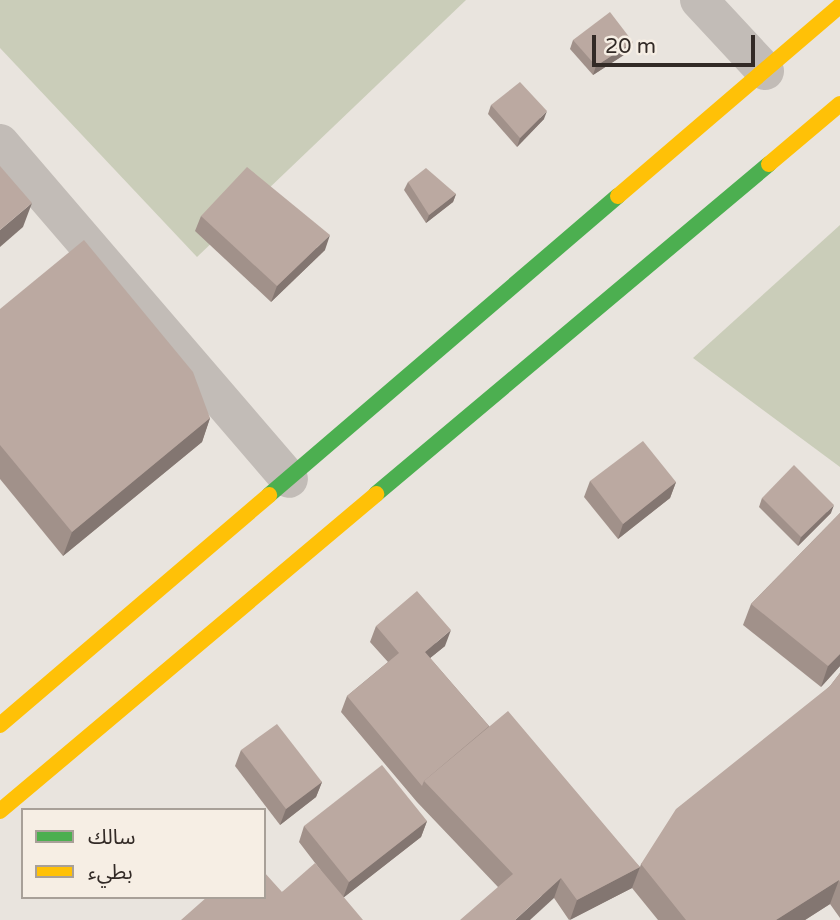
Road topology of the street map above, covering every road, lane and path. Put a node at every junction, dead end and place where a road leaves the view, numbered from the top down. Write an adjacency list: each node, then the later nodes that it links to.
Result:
1 (698, 0): 3 (street)
2 (840, 6): 3 (main road)
3 (765, 71): 8 (main road)
4 (840, 103): 10 (main road)
5 (0, 143): 6 (street)
6 (113, 271): 7 (street); 8 (street)
7 (85, 302)
8 (289, 478): 9 (main road)
9 (0, 725)
10 (0, 811)

